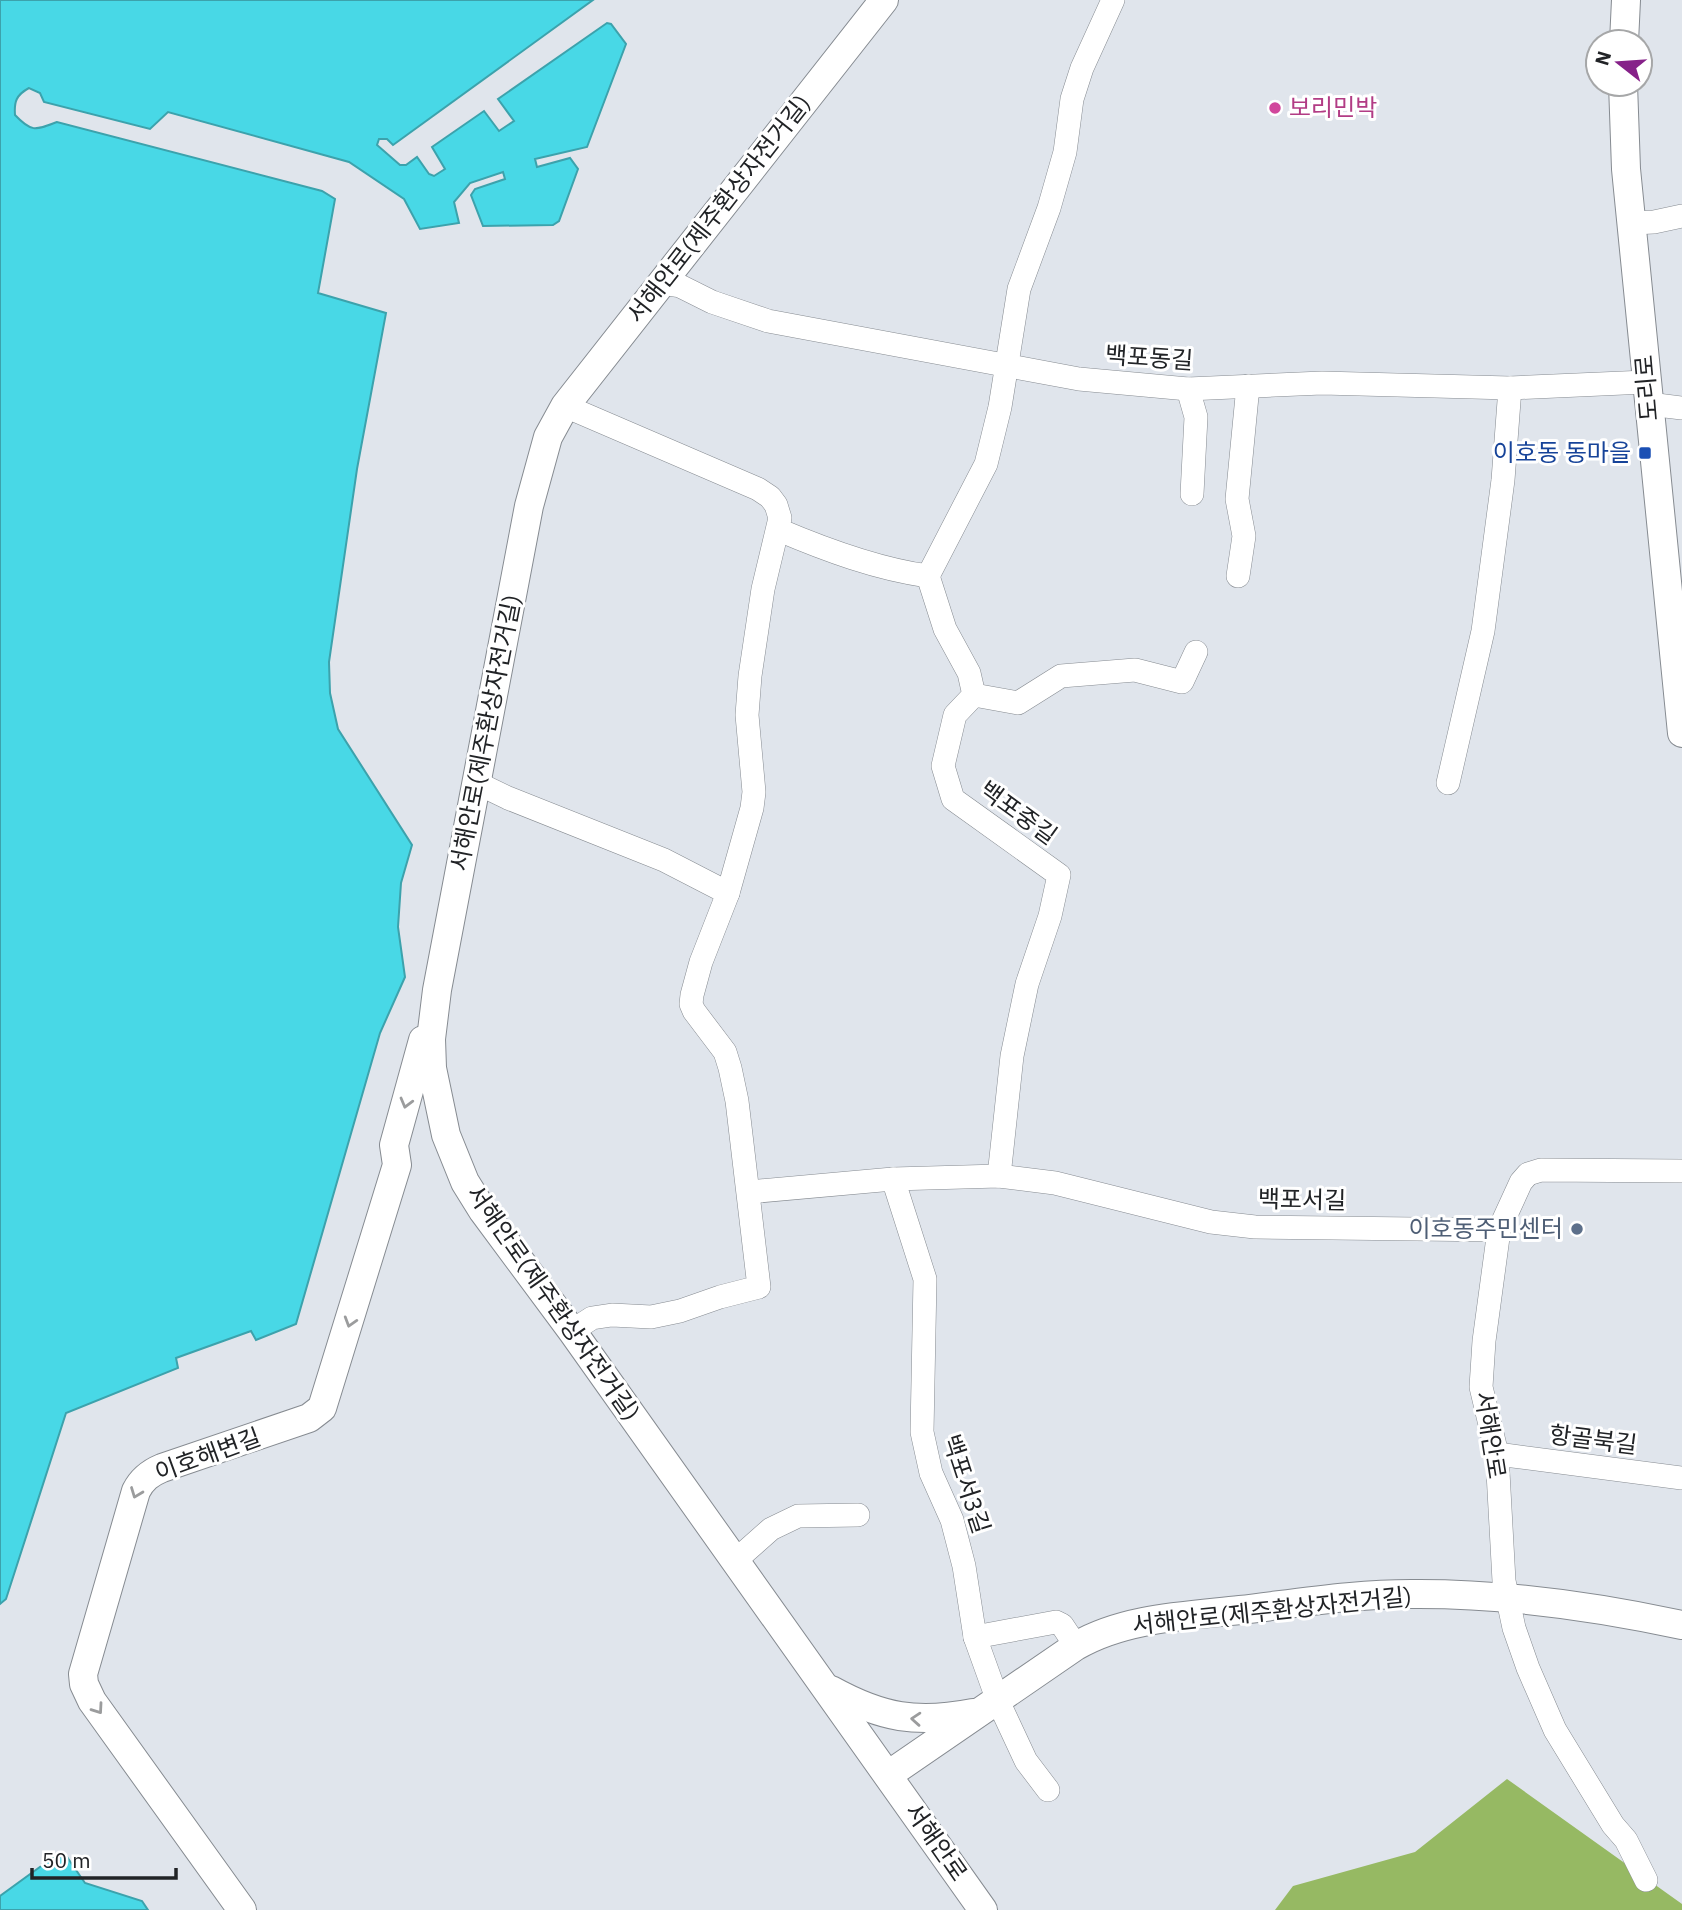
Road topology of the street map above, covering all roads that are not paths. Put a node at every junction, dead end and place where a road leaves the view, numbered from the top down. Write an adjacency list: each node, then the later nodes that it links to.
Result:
1 (884, 0): 8 (street, 서해안로(제주환상자전거길))
2 (1113, 0): 9 (street)
3 (1626, 0): 4 (street)
4 (1625, 28)
5 (1623, 98): 7 (street, 도리로)
6 (1682, 216): 7 (street)
7 (1632, 223): 13 (street, 도리로)
8 (660, 283): 9 (street, 백포동길); 14 (street, 서해안로(제주환상자전거길))
9 (1006, 364): 12 (street, 백포동길); 18 (street)
10 (1248, 386): 11 (street, 백포동길); 12 (street, 백포동길); 19 (street)
11 (1510, 388): 13 (street, 백포동길); 25 (street)
12 (1188, 389): 16 (street)
13 (1648, 393): 15 (street, 백포동길); 21 (street, 도리로)
14 (565, 407): 17 (street); 24 (street, 서해안로(제주환상자전거길))
15 (1682, 408)
16 (1192, 494)
17 (779, 530): 18 (street); 26 (street)
18 (928, 576): 22 (street)
19 (1238, 576)
20 (1196, 652): 22 (street)
21 (1678, 658): 23 (street, 도리로)
22 (974, 695): 31 (street, 백포중길)
23 (1682, 733)
24 (477, 783): 26 (street); 27 (street, 서해안로(제주환상자전거길))
25 (1448, 783)
26 (728, 892): 33 (street)
27 (437, 990): 28 (street, 서해안로(제주환상자전거길)); 29 (street, 이호해변길, one-way to 29)
28 (443, 1123): 29 (street); 35 (street, 서해안로(제주환상자전거길))
29 (397, 1165): 49 (street, 이호해변길, one-way to 49)
30 (1682, 1171): 34 (street)
31 (999, 1176): 32 (street, 백포서길); 34 (street, 백포서길)
32 (893, 1180): 33 (street, 백포서길); 42 (street, 백포서3길)
33 (749, 1192): 35 (street)
34 (1499, 1230): 36 (street, 서해안로)
35 (572, 1331): 39 (street, 서해안로(제주환상자전거길))
36 (1497, 1454): 37 (street, 항골북길); 40 (street, 서해안로)
37 (1682, 1478)
38 (858, 1515): 39 (street)
39 (736, 1560): 44 (street, 서해안로(제주환상자전거길))
40 (1508, 1599): 41 (street, 서해안로(제주환상자전거길)); 43 (street, 서해안로(제주환상자전거길)); 48 (street, 서해안로)
41 (1682, 1625)
42 (975, 1637): 43 (street); 45 (street, 백포서3길)
43 (1076, 1646): 45 (street, 서해안로(제주환상자전거길))
44 (826, 1687): 45 (street, one-way to 44); 46 (street, 서해안로(제주환상자전거길))
45 (991, 1706): 46 (street, 서해안로(제주환상자전거길)); 47 (street, 백포서3길)
46 (888, 1775): 50 (street, 서해안로)
47 (1048, 1790)
48 (1646, 1880)
49 (242, 1910)
50 (984, 1910)

